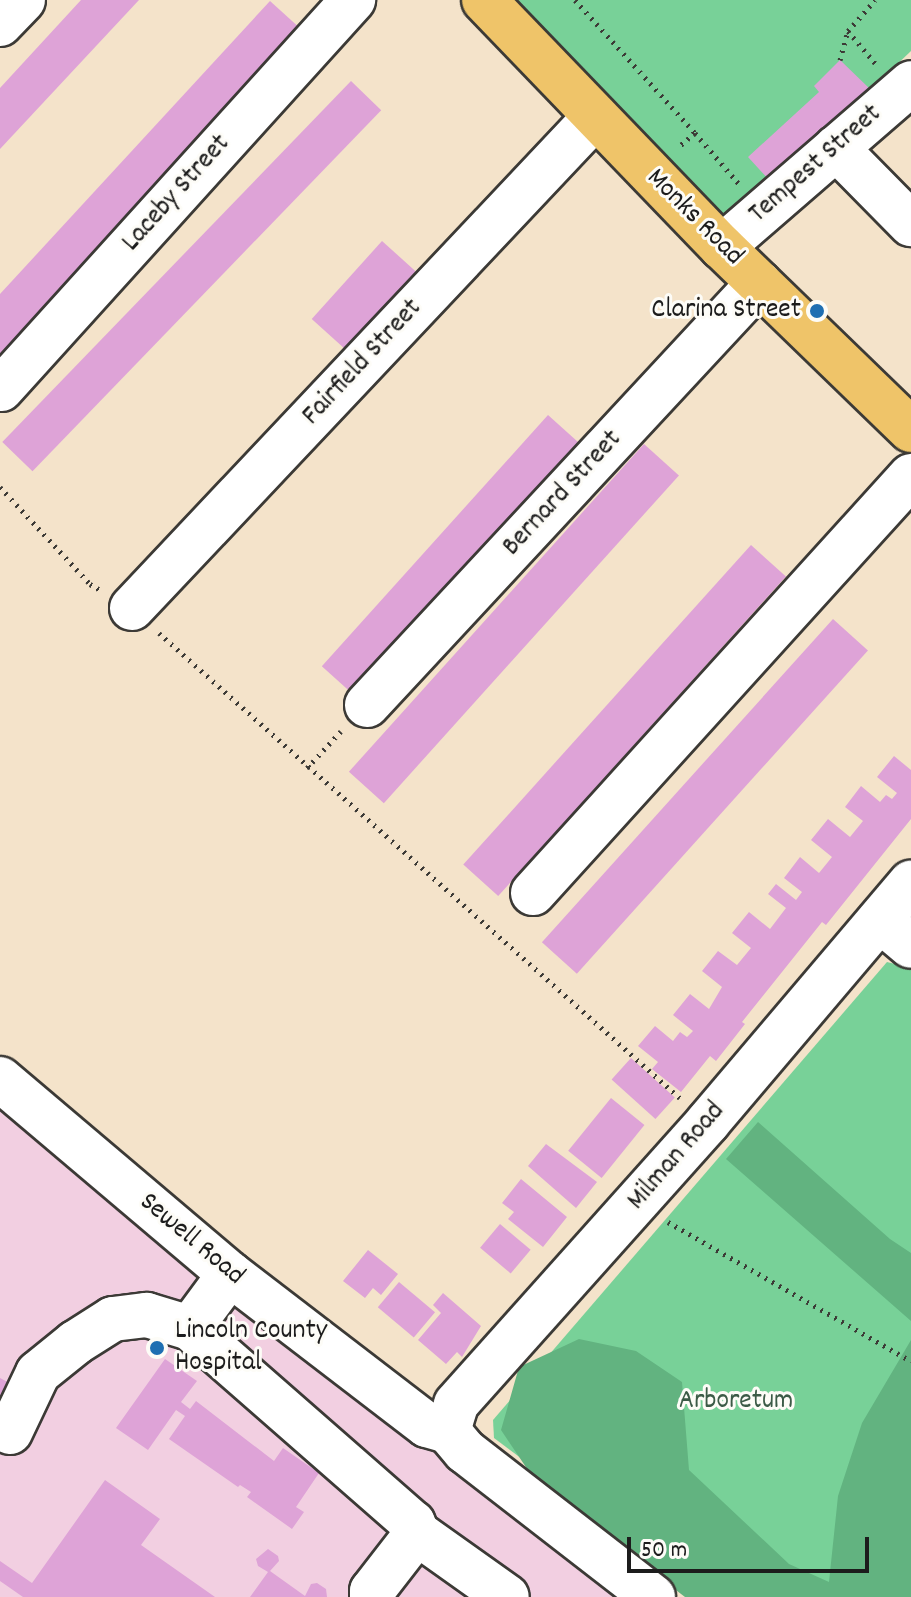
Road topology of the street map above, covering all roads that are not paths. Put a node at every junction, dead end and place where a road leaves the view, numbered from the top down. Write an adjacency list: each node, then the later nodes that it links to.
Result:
1 (23, 0): 4 (street)
2 (353, 0): 11 (street, Laceby Street)
3 (484, 0): 6 (main road, Monks Road)
4 (0, 24)
5 (911, 83): 7 (street, Tempest Street)
6 (595, 117): 9 (main road, Monks Road); 14 (street, Fairfield Street)
7 (836, 148): 8 (street); 9 (street, Tempest Street)
8 (911, 224)
9 (722, 247): 10 (main road, Monks Road)
10 (759, 283): 12 (main road, Monks Road); 15 (street, Bernard Street)
11 (1, 389)
12 (911, 430)
13 (911, 476): 17 (street)
14 (132, 608)
15 (367, 705)
16 (911, 883): 18 (street, Milman Road)
17 (533, 893)
18 (895, 933): 22 (street, Milman Road)
19 (0, 1079): 20 (street, Sewell Road)
20 (230, 1274): 21 (street); 22 (street, Sewell Road)
21 (190, 1328): 23 (street); 24 (street)
22 (448, 1431): 27 (street, Sewell Road)
23 (10, 1432)
24 (417, 1533): 25 (street); 26 (street)
25 (372, 1597)
26 (507, 1597)
27 (653, 1597)

